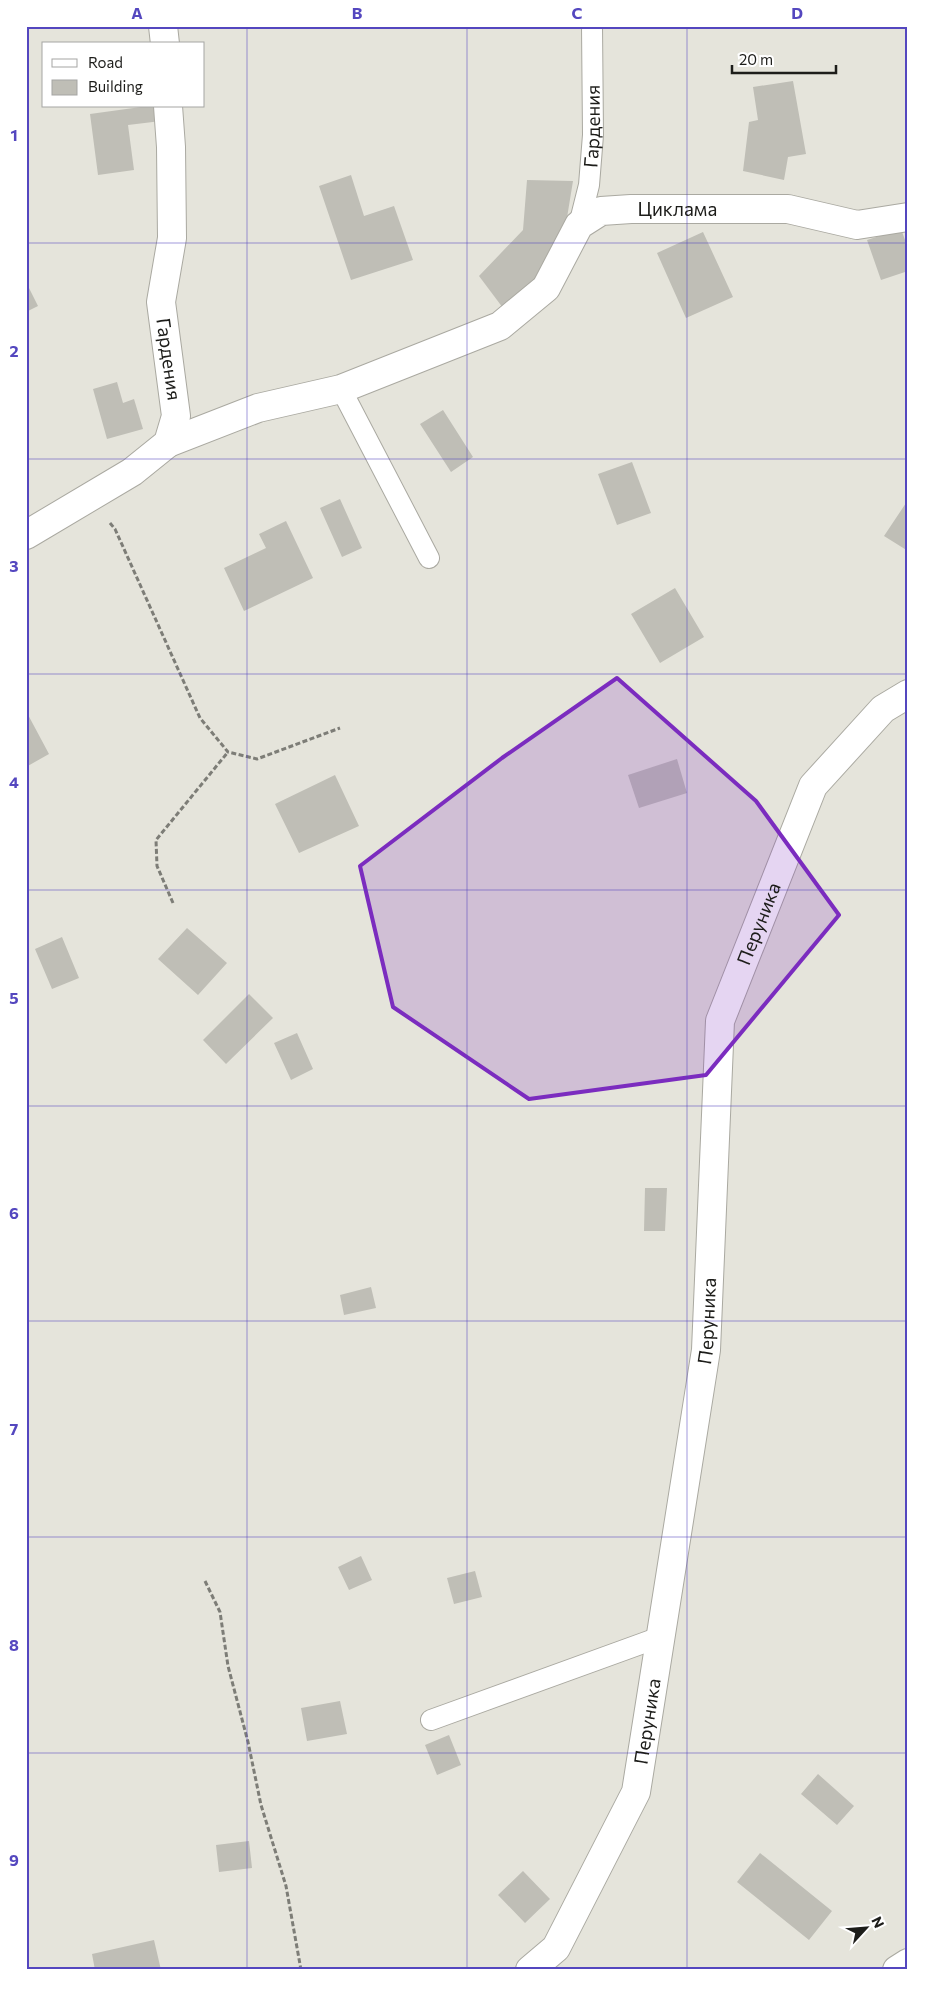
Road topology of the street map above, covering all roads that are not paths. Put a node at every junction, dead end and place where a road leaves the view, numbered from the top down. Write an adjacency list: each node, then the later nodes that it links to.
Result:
1 (164, 26): 3 (street)
2 (592, 26): 6 (lane, Гардения)
3 (164, 42)
4 (168, 108): 8 (street, Гардения)
5 (908, 217): 6 (street, Циклама)
6 (579, 224): 7 (street)
7 (341, 390): 8 (street); 10 (lane)
8 (168, 443): 9 (street)
9 (26, 535)
10 (429, 558)
11 (908, 694): 12 (street, Перуника)
12 (660, 1637): 13 (lane); 15 (street, Перуника)
13 (432, 1720)
14 (908, 1963): 16 (street)
15 (530, 1970)
16 (897, 1970)

